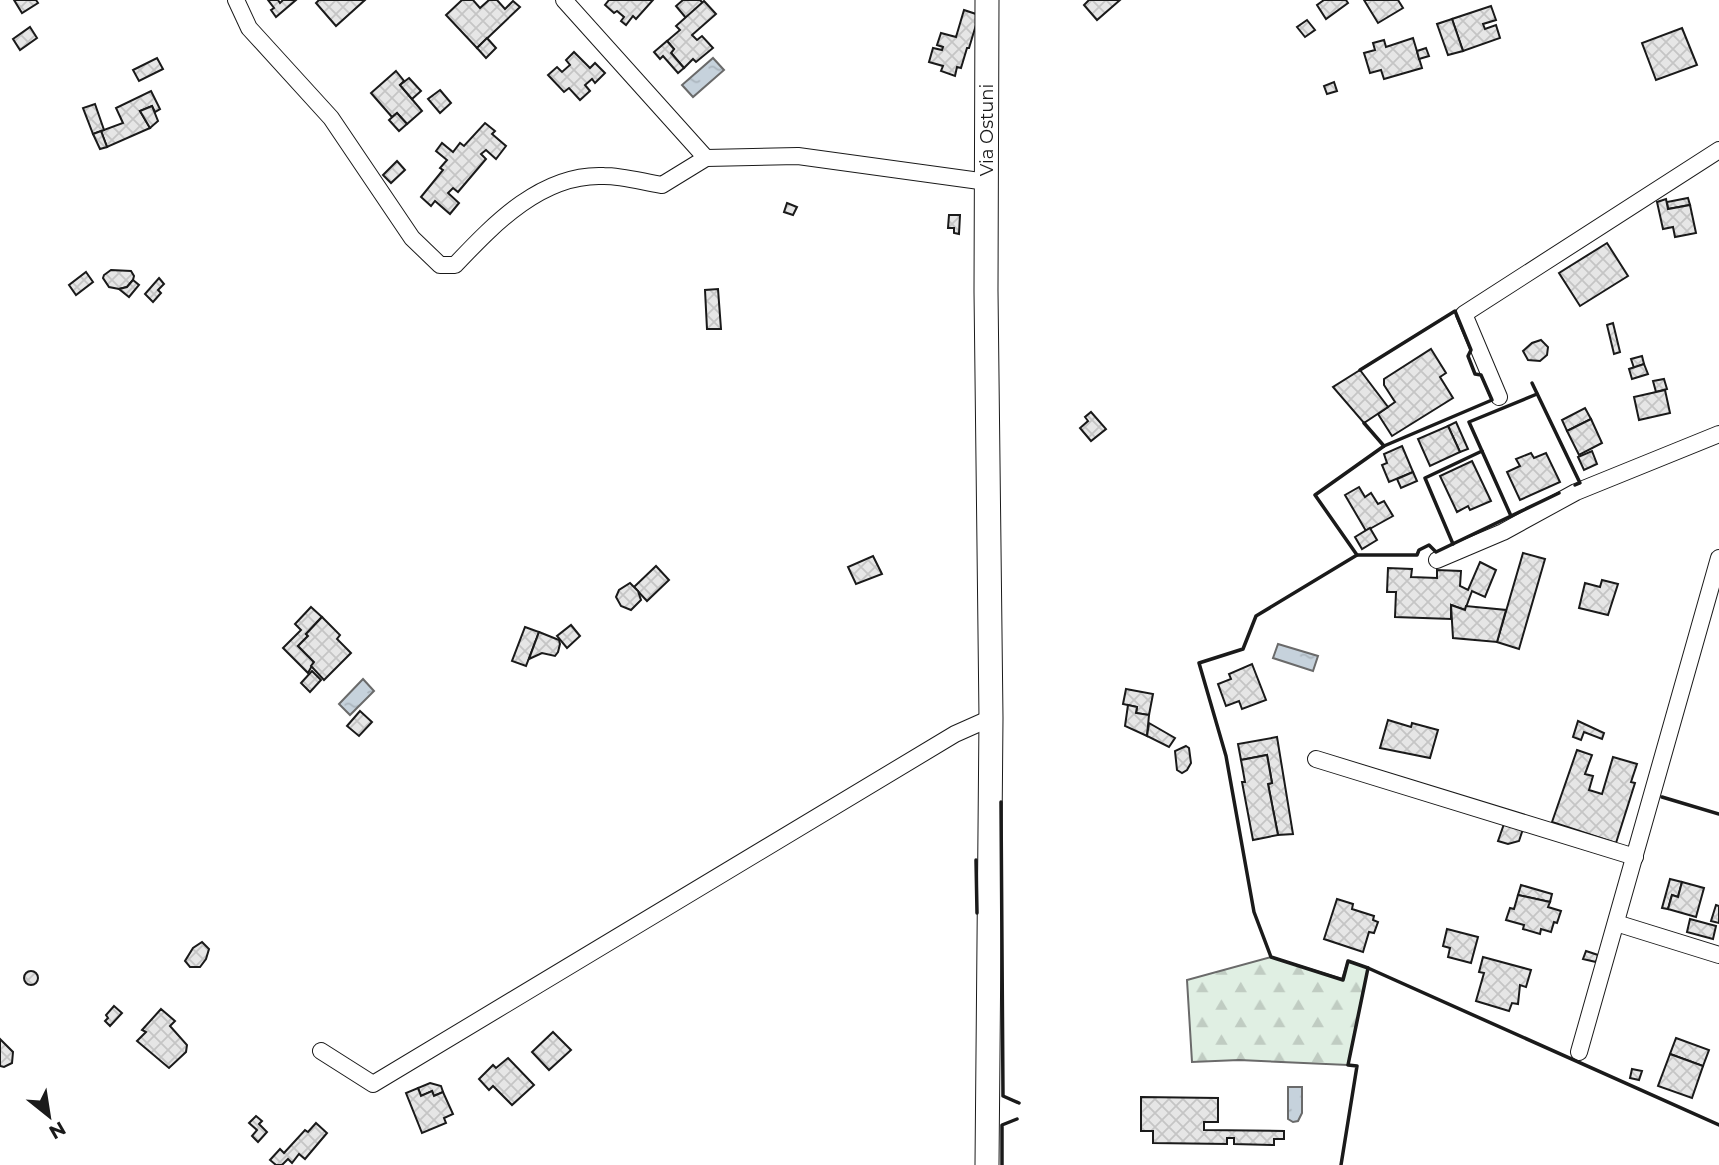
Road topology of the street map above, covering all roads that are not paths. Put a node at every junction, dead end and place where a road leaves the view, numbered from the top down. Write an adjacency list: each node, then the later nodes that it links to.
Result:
1 (236, 0): 5 (street)
2 (564, 0): 5 (street)
3 (987, 0): 6 (main road, Via Ostuni)
4 (1719, 150): 7 (street)
5 (706, 158): 6 (street)
6 (987, 182): 11 (main road, Via Ostuni)
7 (1499, 397)
8 (1719, 434): 10 (street)
9 (1719, 558): 13 (street)
10 (1437, 560)
11 (991, 718): 16 (street); 18 (main road, Via Ostuni)
12 (1316, 759): 13 (street)
13 (1635, 857): 14 (street)
14 (1616, 923): 15 (street); 17 (street)
15 (1719, 955)
16 (321, 1051)
17 (1579, 1052)
18 (987, 1165)

